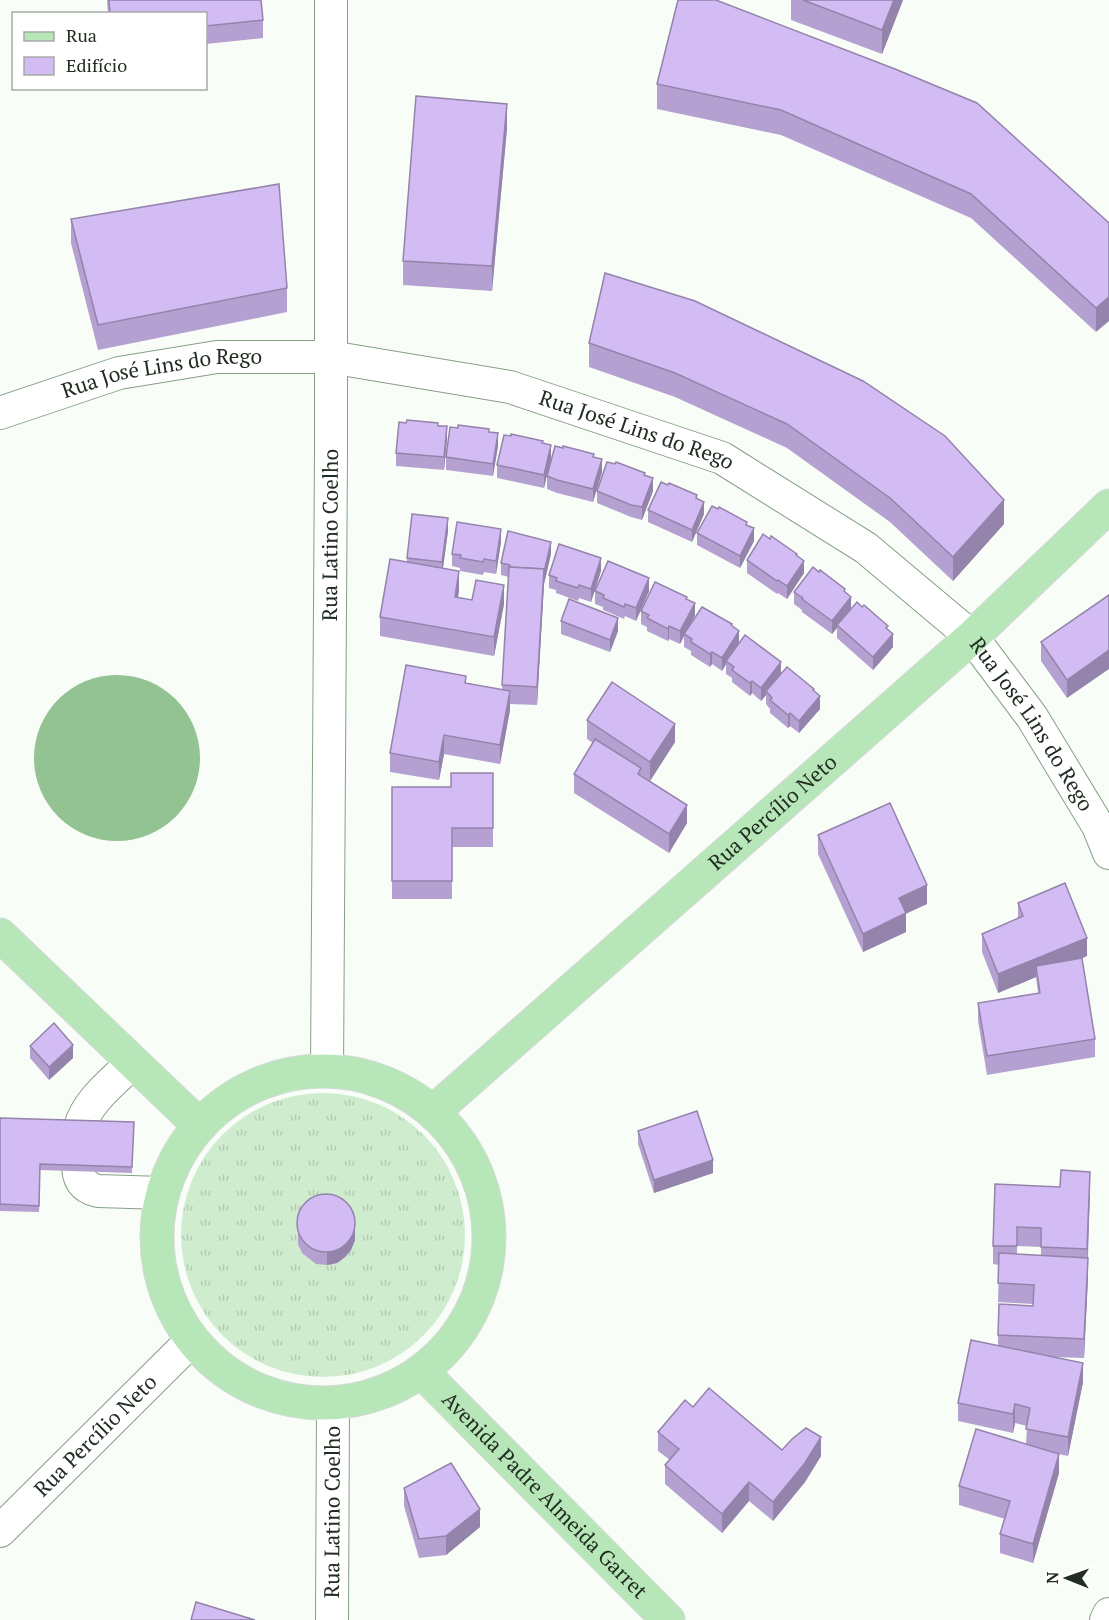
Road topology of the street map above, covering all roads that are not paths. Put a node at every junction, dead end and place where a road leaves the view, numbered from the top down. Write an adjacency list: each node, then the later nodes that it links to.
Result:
1 (331, 0): 2 (street, Rua Latino Coelho)
2 (330, 357): 3 (street, Rua José Lins do Rego); 5 (street, Rua José Lins do Rego); 9 (street, Rua Latino Coelho)
3 (0, 413)
4 (1109, 506): 5 (main road, Rua Percílio Neto)
5 (972, 637): 6 (street, Rua José Lins do Rego); 10 (main road, Rua Percílio Neto)
6 (1109, 853)
7 (0, 935): 8 (main road)
8 (133, 1062): 11 (main road); 12 (street)
9 (327, 1071): 10 (main road); 11 (main road)
10 (432, 1112): 14 (main road)
11 (200, 1126): 12 (main road)
12 (163, 1193): 13 (main road)
13 (192, 1340): 15 (main road); 16 (street, Rua Percílio Neto)
14 (422, 1372): 15 (main road); 19 (main road, Avenida Padre Almeida Garret)
15 (333, 1404): 18 (street, Rua Latino Coelho)
16 (0, 1530)
17 (1109, 1614): 20 (street)
18 (332, 1620)
19 (668, 1620)
20 (1106, 1620)

